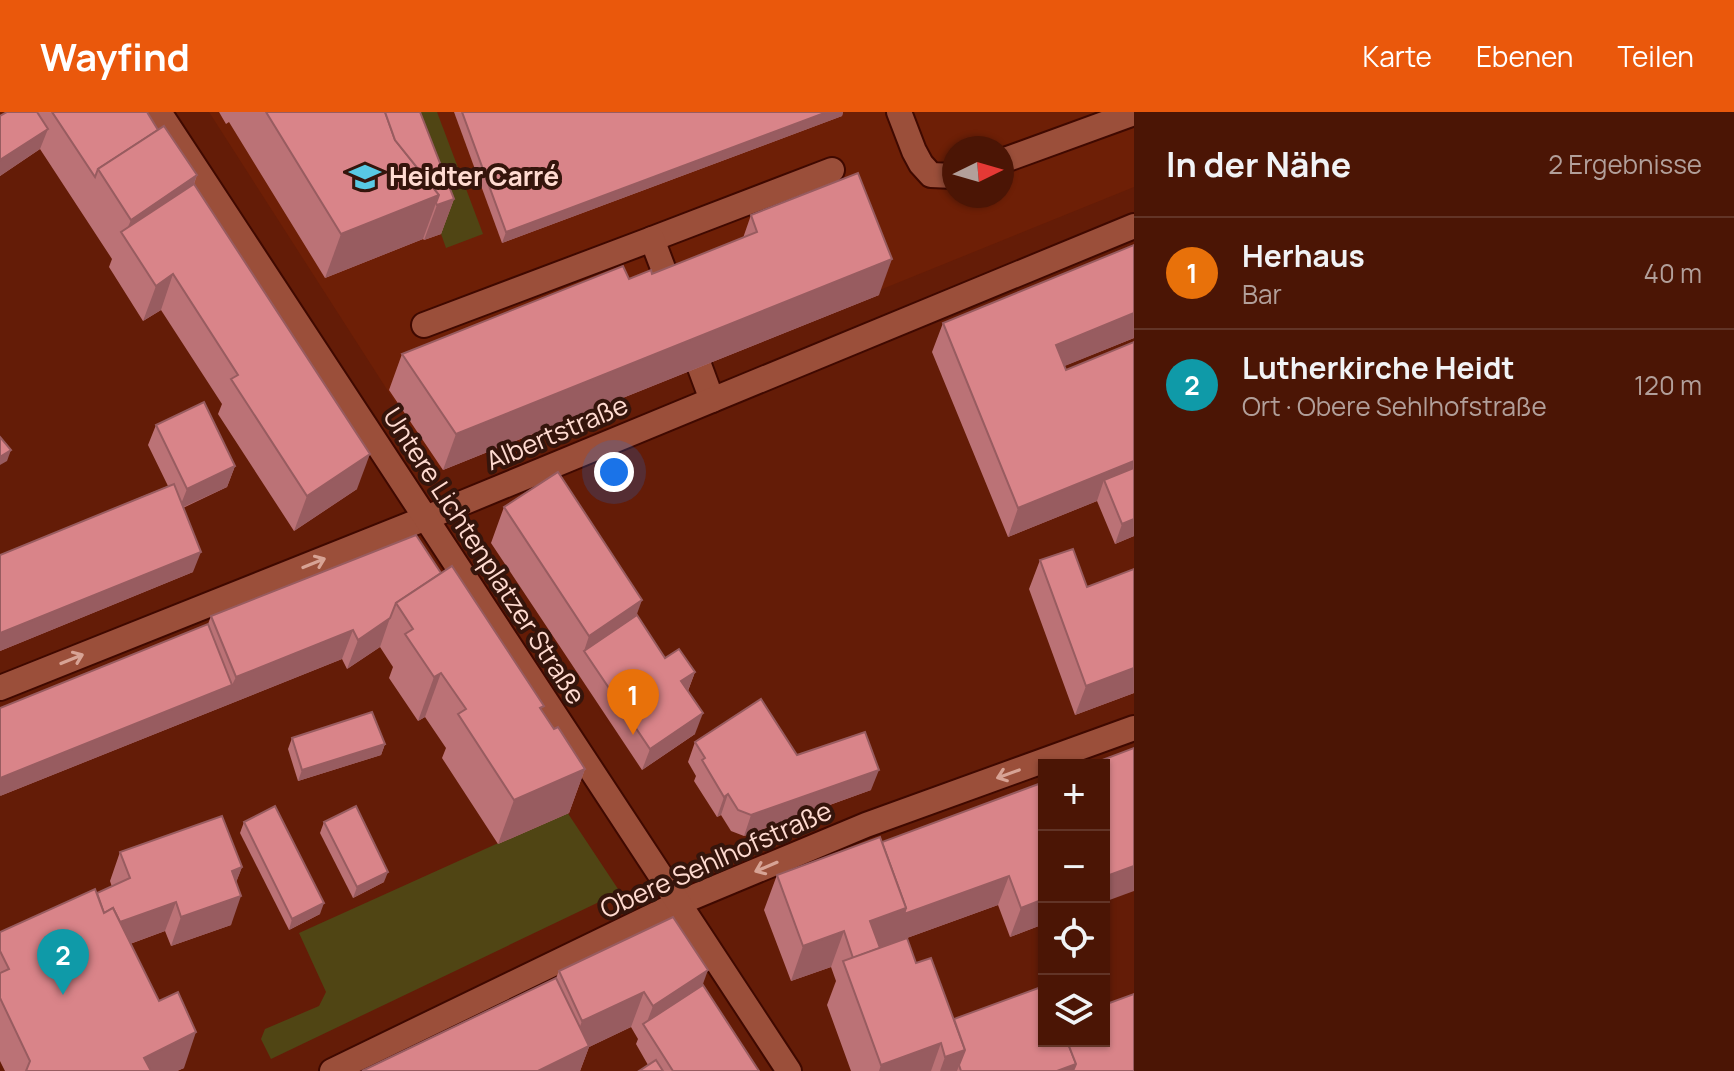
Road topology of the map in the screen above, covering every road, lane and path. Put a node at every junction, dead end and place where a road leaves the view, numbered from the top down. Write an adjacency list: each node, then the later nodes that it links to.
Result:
1 (159, 112): 11 (street, Untere Lichtenplatzer Straße)
2 (899, 112): 6 (street)
3 (1132, 119): 4 (street)
4 (1014, 157)
5 (832, 170): 8 (street)
6 (942, 175)
7 (1134, 226): 10 (street, Albertstraße)
8 (652, 239): 9 (street); 10 (street)
9 (424, 325)
10 (712, 400): 11 (street, Albertstraße)
11 (426, 518): 12 (street, Albertstraße, one-way to 11); 14 (street, Untere Lichtenplatzer Straße)
12 (0, 688)
13 (1134, 728): 14 (street, Obere Sehlhofstraße, one-way to 14)
14 (679, 903): 15 (street, Obere Sehlhofstraße); 16 (street, Untere Lichtenplatzer Straße)
15 (332, 1071)
16 (789, 1071)

